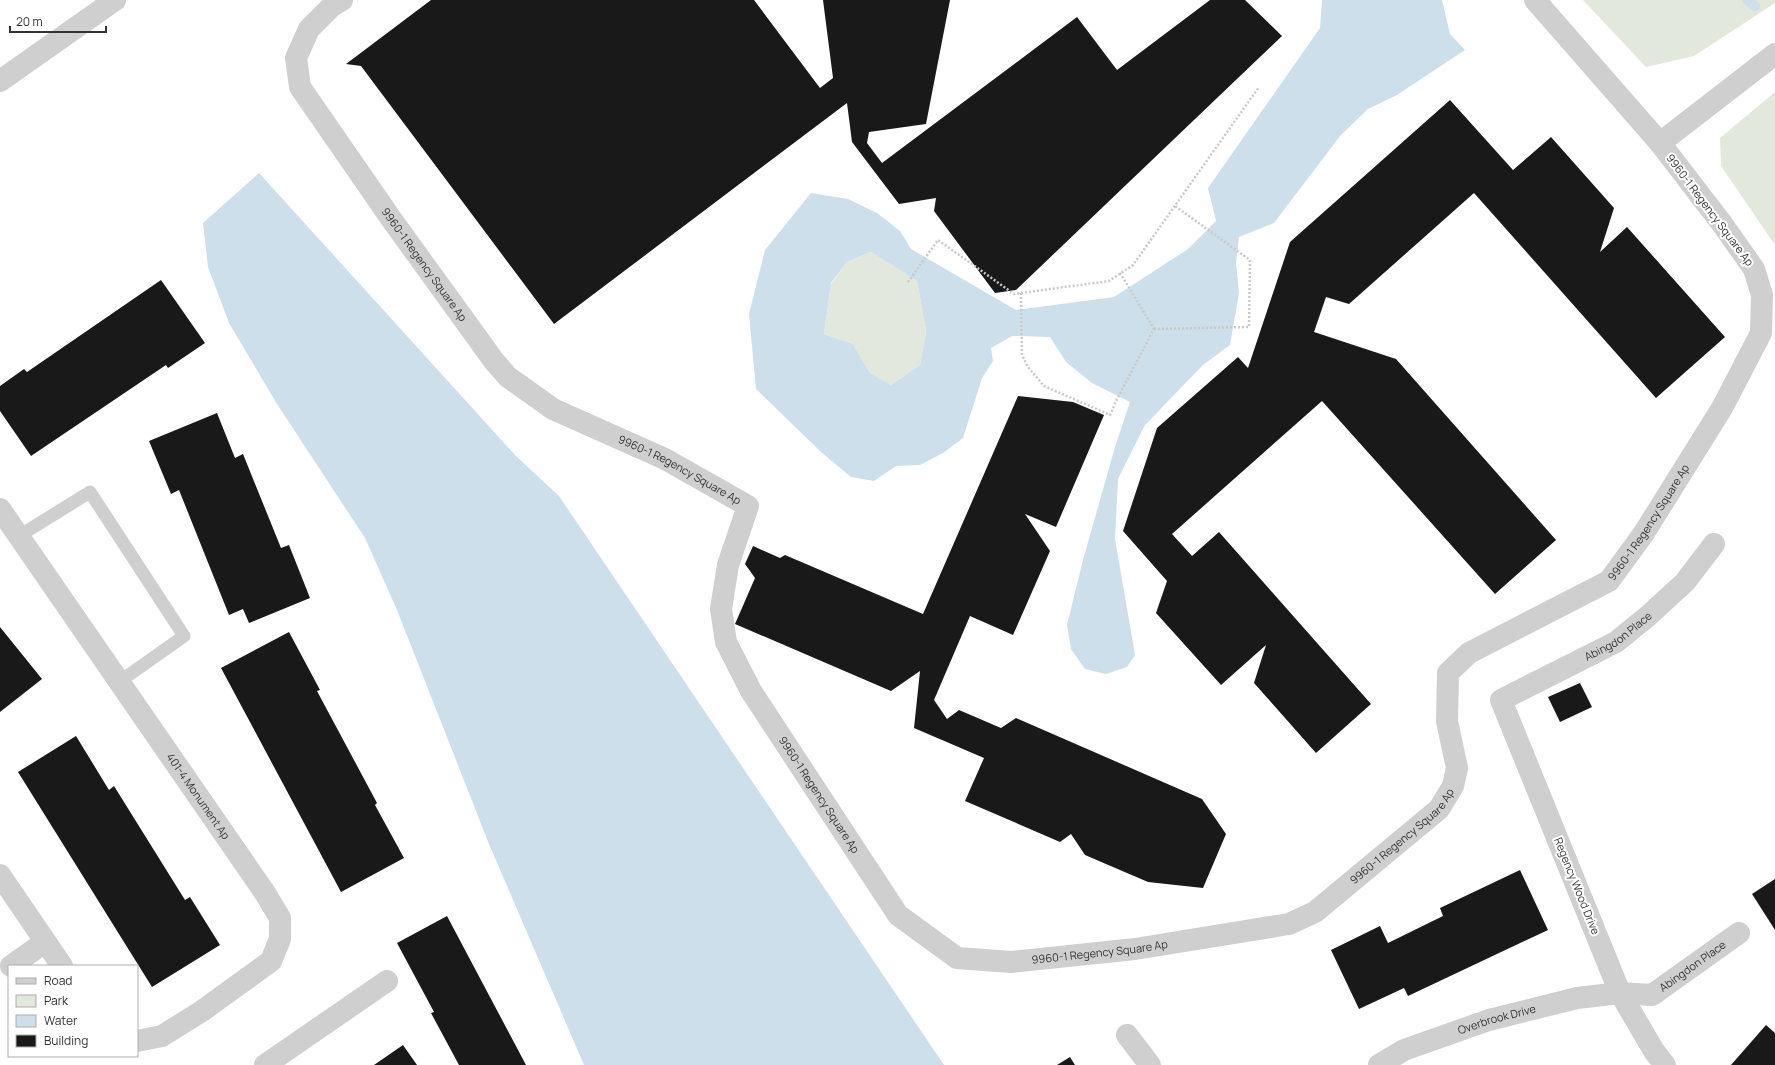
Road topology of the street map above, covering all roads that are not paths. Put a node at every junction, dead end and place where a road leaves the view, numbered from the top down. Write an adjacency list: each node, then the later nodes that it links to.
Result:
1 (115, 0): 5 (street)
2 (342, 0): 6 (street, 9960-1 Regency Square Ap)
3 (1535, 0): 6 (street, 9960-1 Regency Square Ap)
4 (1775, 54): 6 (street)
5 (2, 76)
6 (1660, 143)
7 (0, 509): 8 (street, 401-4 Monument Ap)
8 (19, 536): 10 (street, 401-4 Monument Ap); 10 (lane)
9 (1714, 544): 11 (street, Abingdon Place)
10 (119, 682): 20 (street, 401-4 Monument Ap)
11 (1501, 700): 18 (street, Regency Wood Drive)
12 (0, 875): 14 (street)
13 (1739, 933): 18 (street, Abingdon Place)
14 (45, 942): 15 (street); 16 (street)
15 (13, 965)
16 (61, 965)
17 (387, 981): 21 (street)
18 (1620, 994): 23 (street, Overbrook Drive); 24 (street, Regency Wood Drive)
19 (1127, 1035): 22 (street)
20 (138, 1041)
21 (265, 1065)
22 (1150, 1065)
23 (1379, 1065)
24 (1665, 1065)

